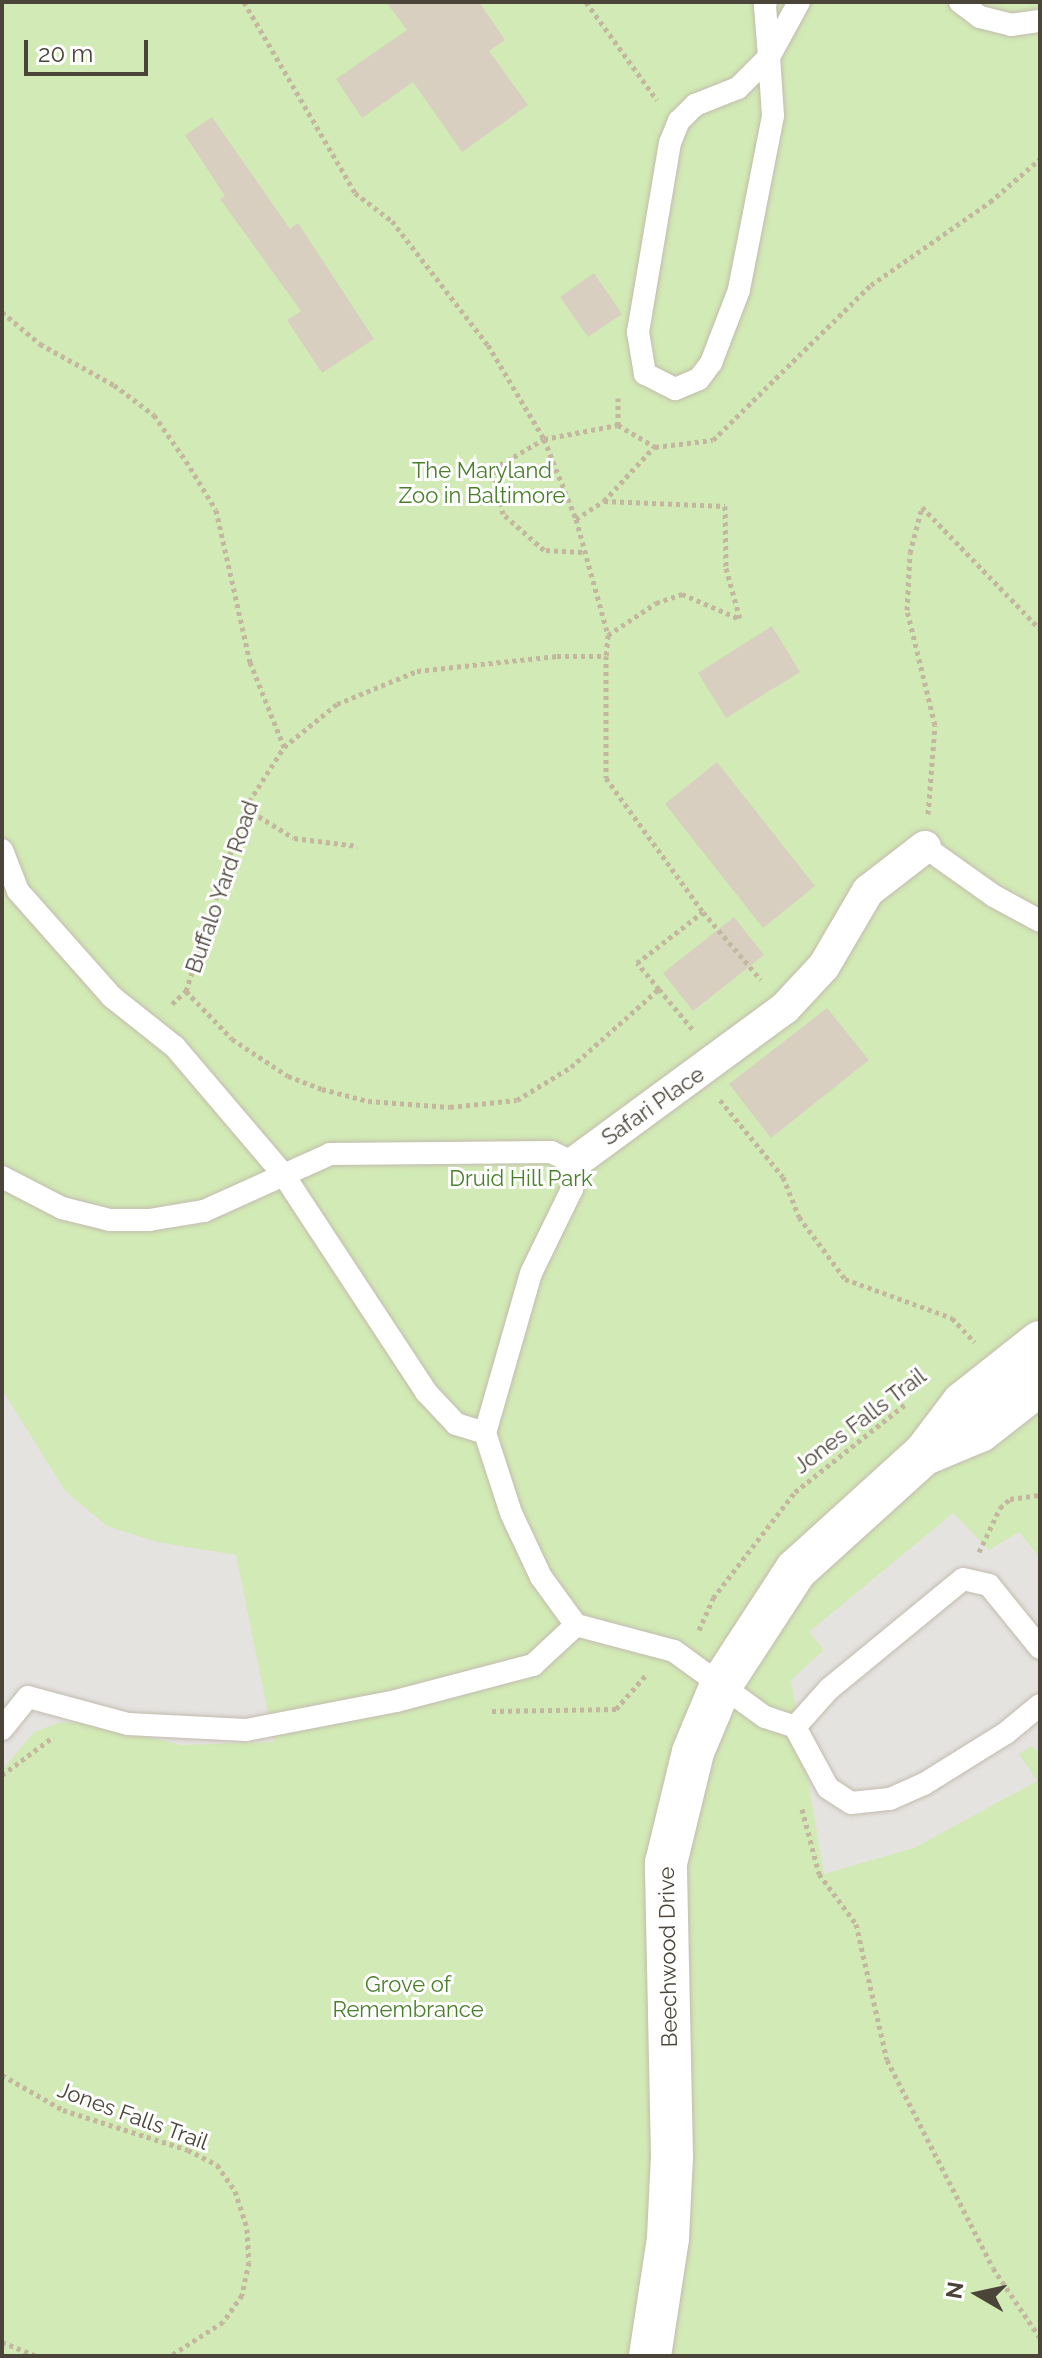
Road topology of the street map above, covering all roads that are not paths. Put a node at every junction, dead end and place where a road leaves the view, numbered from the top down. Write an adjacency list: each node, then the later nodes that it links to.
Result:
1 (766, 2): 5 (lane)
2 (799, 2): 5 (lane)
3 (960, 2): 4 (lane)
4 (1040, 21)
5 (769, 57): 5 (lane)
6 (925, 847): 9 (lane); 10 (street, Safari Place)
7 (2, 850): 8 (lane)
8 (10, 892): 11 (lane)
9 (1040, 921)
10 (574, 1163): 11 (lane); 15 (lane)
11 (283, 1174): 12 (lane); 15 (lane)
12 (2, 1177)
13 (1040, 1342): 16 (street, Beechwood Drive)
14 (1040, 1384): 16 (street, Beechwood Drive)
15 (485, 1433): 17 (lane)
16 (925, 1453): 19 (street, Beechwood Drive)
17 (576, 1625): 19 (lane); 22 (lane)
18 (1040, 1648): 21 (lane)
19 (721, 1685): 21 (lane); 23 (street, Beechwood Drive)
20 (1040, 1705): 21 (lane)
21 (795, 1727)
22 (2, 1729)
23 (650, 2356)

